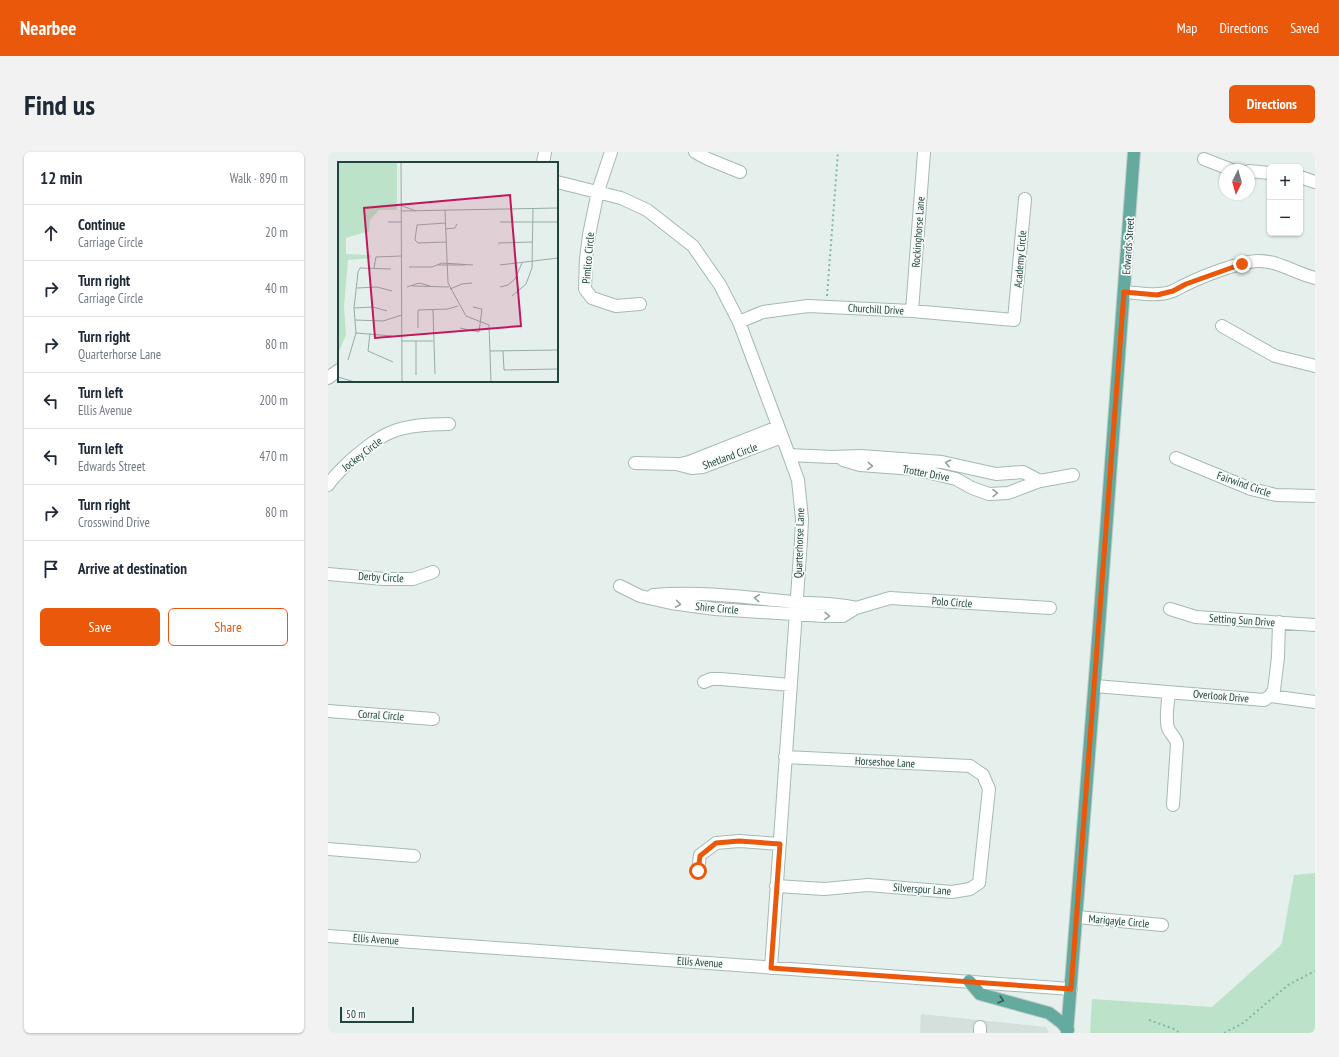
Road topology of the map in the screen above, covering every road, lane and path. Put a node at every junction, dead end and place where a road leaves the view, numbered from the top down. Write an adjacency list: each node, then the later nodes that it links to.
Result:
1 (544, 152): 8 (street)
2 (611, 152): 16 (street, Pimlico Circle)
3 (696, 152): 10 (street)
4 (838, 152): 21 (path)
5 (924, 152): 22 (street, Rockinghorse Lane)
6 (1134, 152): 19 (main road, Edwards Street)
7 (1204, 159): 9 (street)
8 (543, 162)
9 (1219, 165)
10 (740, 172)
11 (1255, 172): 12 (street)
12 (1267, 173)
13 (1303, 178): 15 (street)
14 (558, 182): 16 (street, Quarterhorse Lane)
15 (1315, 182)
16 (598, 191): 20 (street, Pimlico Circle); 24 (street, Quarterhorse Lane)
17 (1025, 199): 23 (street, Academy Circle)
18 (1315, 278): 19 (street)
19 (1124, 292): 49 (main road, Edwards Street)
20 (640, 304)
21 (827, 307): 22 (street, Churchill Drive); 24 (street, Churchill Drive)
22 (912, 311): 23 (street, Churchill Drive)
23 (1014, 320)
24 (739, 322): 30 (street, Quarterhorse Lane)
25 (1222, 326): 26 (street)
26 (1315, 366)
27 (338, 371): 28 (street)
28 (328, 378)
29 (449, 424): 37 (street, Jockey Circle)
30 (780, 432): 31 (street, Quarterhorse Lane); 34 (street, Shetland Circle)
31 (789, 456): 32 (street, Trotter Drive); 42 (street, Quarterhorse Lane)
32 (832, 457): 36 (street, Trotter Drive, one-way to 32); 36 (street, Trotter Drive, one-way to 36)
33 (1176, 458): 38 (street, Fairwind Circle)
34 (635, 463)
35 (1073, 475): 36 (street, Trotter Drive)
36 (1040, 481)
37 (328, 485)
38 (1315, 496)
39 (433, 572): 40 (street, Derby Circle)
40 (328, 574)
41 (620, 586): 42 (street, Shire Circle)
42 (796, 608): 43 (street, Polo Circle); 48 (street, Quarterhorse Lane)
43 (1050, 608)
44 (1170, 609): 45 (street, Setting Sun Drive)
45 (1279, 622): 46 (street, Setting Sun Drive); 51 (street)
46 (1315, 625)
47 (704, 682): 48 (street)
48 (790, 685): 55 (street, Quarterhorse Lane)
49 (1095, 686): 50 (street, Overlook Drive); 63 (main road, Edwards Street)
50 (1168, 692): 51 (street, Overlook Drive); 57 (street)
51 (1270, 696): 52 (street, Overlook Drive)
52 (1315, 702)
53 (328, 711): 54 (street, Corral Circle)
54 (433, 719)
55 (785, 758): 56 (street, Horseshoe Lane); 58 (street, Quarterhorse Lane)
56 (983, 775): 62 (street, Silverspur Lane)
57 (1173, 805)
58 (780, 844): 61 (street); 62 (street, Quarterhorse Lane)
59 (328, 849): 60 (street)
60 (414, 856)
61 (698, 871)
62 (776, 886): 66 (street, Quarterhorse Lane)
63 (1077, 918): 64 (street, Marigayle Circle); 69 (main road, Edwards Street)
64 (1162, 925)
65 (328, 936): 66 (street, Ellis Avenue)
66 (771, 968): 68 (street, Ellis Avenue)
67 (1315, 971): 73 (path)
68 (969, 981): 69 (street, Ellis Avenue); 71 (main road, one-way to 71)
69 (1071, 989): 71 (main road, Edwards Street)
70 (1149, 1020): 72 (path)
71 (1068, 1032)
72 (1180, 1033)
73 (1224, 1033)

